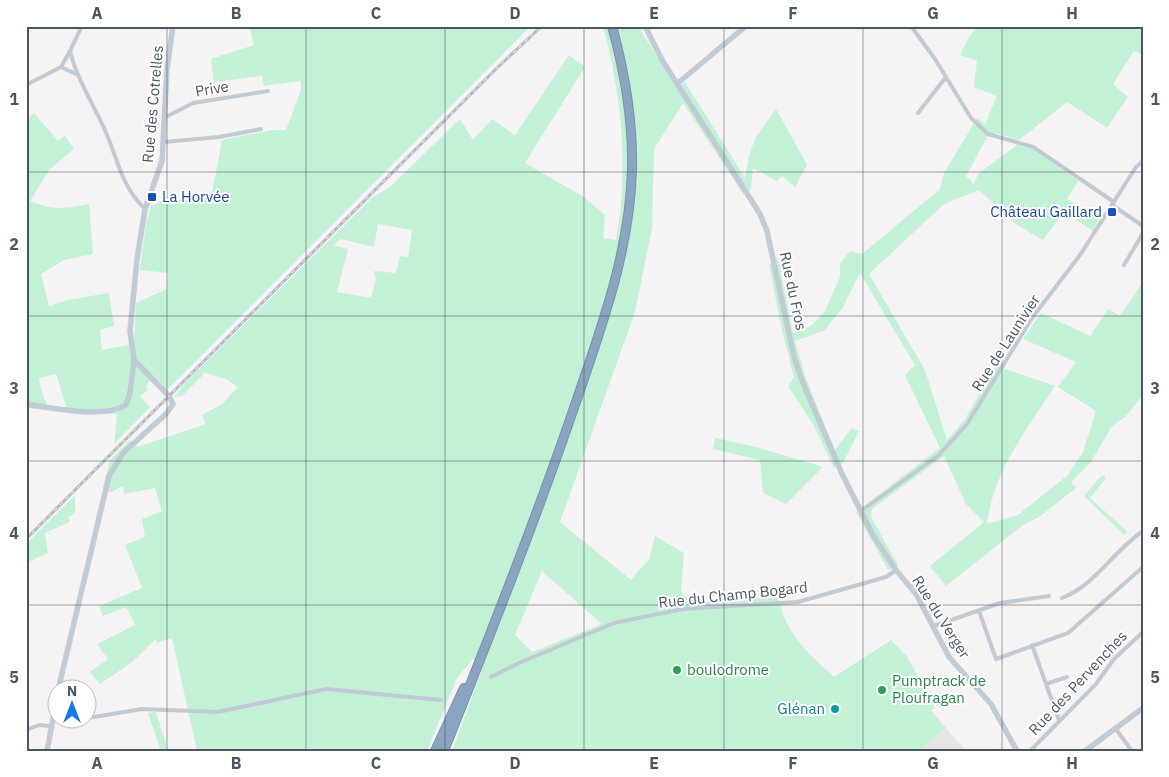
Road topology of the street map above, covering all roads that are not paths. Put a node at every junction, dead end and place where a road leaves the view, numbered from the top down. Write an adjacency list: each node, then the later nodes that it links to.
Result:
1 (82, 26): 7 (street)
2 (174, 26): 15 (street, Rue des Cotrelles)
3 (612, 26): 36 (highway)
4 (645, 26): 11 (street, Rue du Fros)
5 (746, 26): 11 (street)
6 (911, 26): 10 (street)
7 (70, 51): 8 (street); 9 (street)
8 (61, 66): 9 (street); 12 (street)
9 (76, 74): 20 (street)
10 (946, 77): 14 (street); 19 (street)
11 (678, 82): 26 (street, Rue du Fros)
12 (27, 83)
13 (268, 91): 15 (street, Prive)
14 (918, 113)
15 (164, 118): 17 (street, Rue des Cotrelles)
16 (261, 129): 17 (street)
17 (164, 142): 20 (street, Rue des Cotrelles)
18 (1143, 161): 19 (street, Rue de Launivier)
19 (1113, 204): 21 (street); 26 (street, Rue de Launivier)
20 (145, 209): 24 (street, Rue des Cotrelles)
21 (1143, 226)
22 (1143, 233): 23 (street)
23 (1124, 266)
24 (134, 360): 25 (street, Rue des Cotrelles); 39 (street)
25 (26, 404)
26 (861, 511): 29 (street, Rue du Fros)
27 (1143, 531): 31 (street)
28 (1143, 566): 35 (street)
29 (896, 570): 33 (street, Rue du Verger); 37 (street, Rue du Champ Bogard)
30 (1049, 596): 32 (street)
31 (1062, 598)
32 (979, 611): 33 (street); 35 (street)
33 (934, 626): 52 (street, Rue du Verger)
34 (1143, 632): 44 (street, Rue des Pervenches)
35 (1032, 645): 40 (street)
36 (479, 658): 50 (highway); 51 (highway)
37 (490, 677)
38 (1067, 677): 40 (street)
39 (61, 680)
40 (1046, 684): 44 (street)
41 (441, 700): 43 (street)
42 (1143, 708): 46 (street)
43 (98, 716)
44 (1059, 720): 53 (street, Rue des Pervenches)
45 (48, 726): 47 (street)
46 (1115, 728): 54 (street); 55 (street)
47 (26, 730)
48 (50, 730): 49 (street)
49 (47, 751)
50 (435, 751)
51 (444, 751)
52 (1017, 751)
53 (1030, 751)
54 (1085, 751)
55 (1132, 751)

